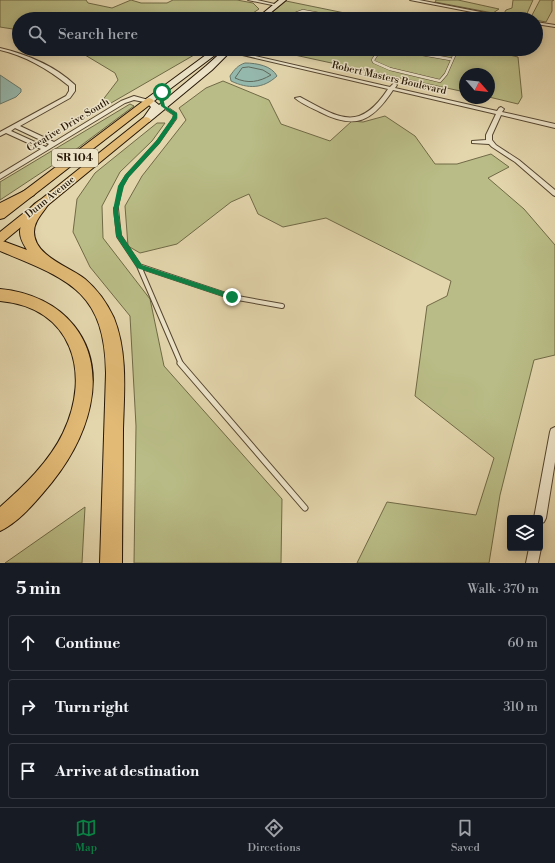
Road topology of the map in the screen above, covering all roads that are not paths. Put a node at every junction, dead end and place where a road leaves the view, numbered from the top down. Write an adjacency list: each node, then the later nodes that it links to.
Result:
1 (250, 0): 4 (street)
2 (283, 0): 4 (main road)
3 (412, 0): 6 (street)
4 (276, 5): 5 (main road)
5 (268, 12)
6 (477, 12)
7 (543, 24): 8 (street)
8 (555, 26)
9 (0, 49): 10 (street)
10 (12, 52)
11 (27, 56): 28 (street)
12 (214, 56): 21 (main road, Dunn Avenue / SR 104)
13 (218, 56): 24 (main road, Dunn Avenue / SR 104)
14 (251, 56): 20 (street, Robert Masters Boulevard)
15 (267, 56): 20 (street, Robert Masters Boulevard)
16 (376, 56): 19 (lane)
17 (433, 56): 19 (lane)
18 (452, 56): 19 (lane)
19 (450, 59)
20 (393, 86): 22 (street); 25 (street, Robert Masters Boulevard)
21 (162, 92): 23 (main road, Dunn Avenue / SR 104); 24 (main road)
22 (298, 98)
23 (149, 102): 26 (main road); 34 (street, Creative Drive South); 37 (main road, Dunn Avenue / SR 104)
24 (163, 106): 26 (main road, Dunn Avenue / SR 104); 45 (lane)
25 (500, 111): 27 (street, Robert Masters Boulevard); 29 (street, Robert Masters Boulevard); 33 (street)
26 (146, 120): 39 (main road, Dunn Avenue / SR 104)
27 (555, 121)
28 (15, 126): 30 (street); 34 (street)
29 (555, 126)
30 (7, 131): 31 (street); 35 (street)
31 (0, 134)
32 (474, 142): 33 (street)
33 (491, 142): 38 (street)
34 (54, 144): 35 (street, Creative Drive South)
35 (46, 149): 36 (street, Creative Drive South)
36 (0, 177)
37 (30, 192): 40 (highway); 41 (main road, Dunn Avenue / SR 104)
38 (555, 194)
39 (43, 203): 42 (main road, Dunn Avenue / SR 104); 44 (highway)
40 (0, 209)
41 (0, 215)
42 (0, 238)
43 (0, 245): 44 (highway)
44 (45, 262): 53 (highway)
45 (139, 266): 47 (lane); 49 (lane)
46 (0, 295): 51 (highway)
47 (282, 306)
48 (555, 432): 50 (street)
49 (305, 508)
50 (541, 515)
51 (0, 520)
52 (534, 551): 54 (street)
53 (111, 563)
54 (532, 563)

